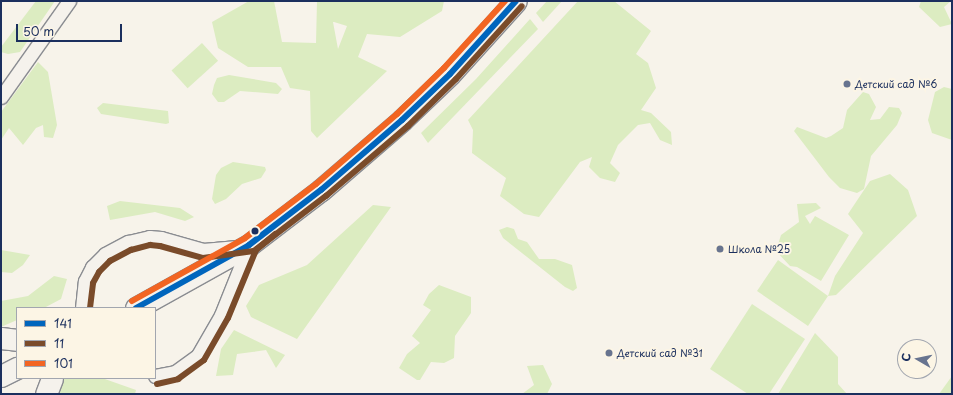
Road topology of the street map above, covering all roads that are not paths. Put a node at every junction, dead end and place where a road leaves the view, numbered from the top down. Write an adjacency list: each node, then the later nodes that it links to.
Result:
1 (69, 1): 3 (street)
2 (516, 1): 4 (main road)
3 (1, 97)
4 (249, 245): 5 (street); 6 (main road); 11 (street)
5 (82, 307)
6 (138, 307)
7 (1, 338): 8 (main road)
8 (16, 340)
9 (16, 368): 10 (main road)
10 (1, 376)
11 (156, 376)
12 (52, 379): 13 (main road)
13 (46, 394)

